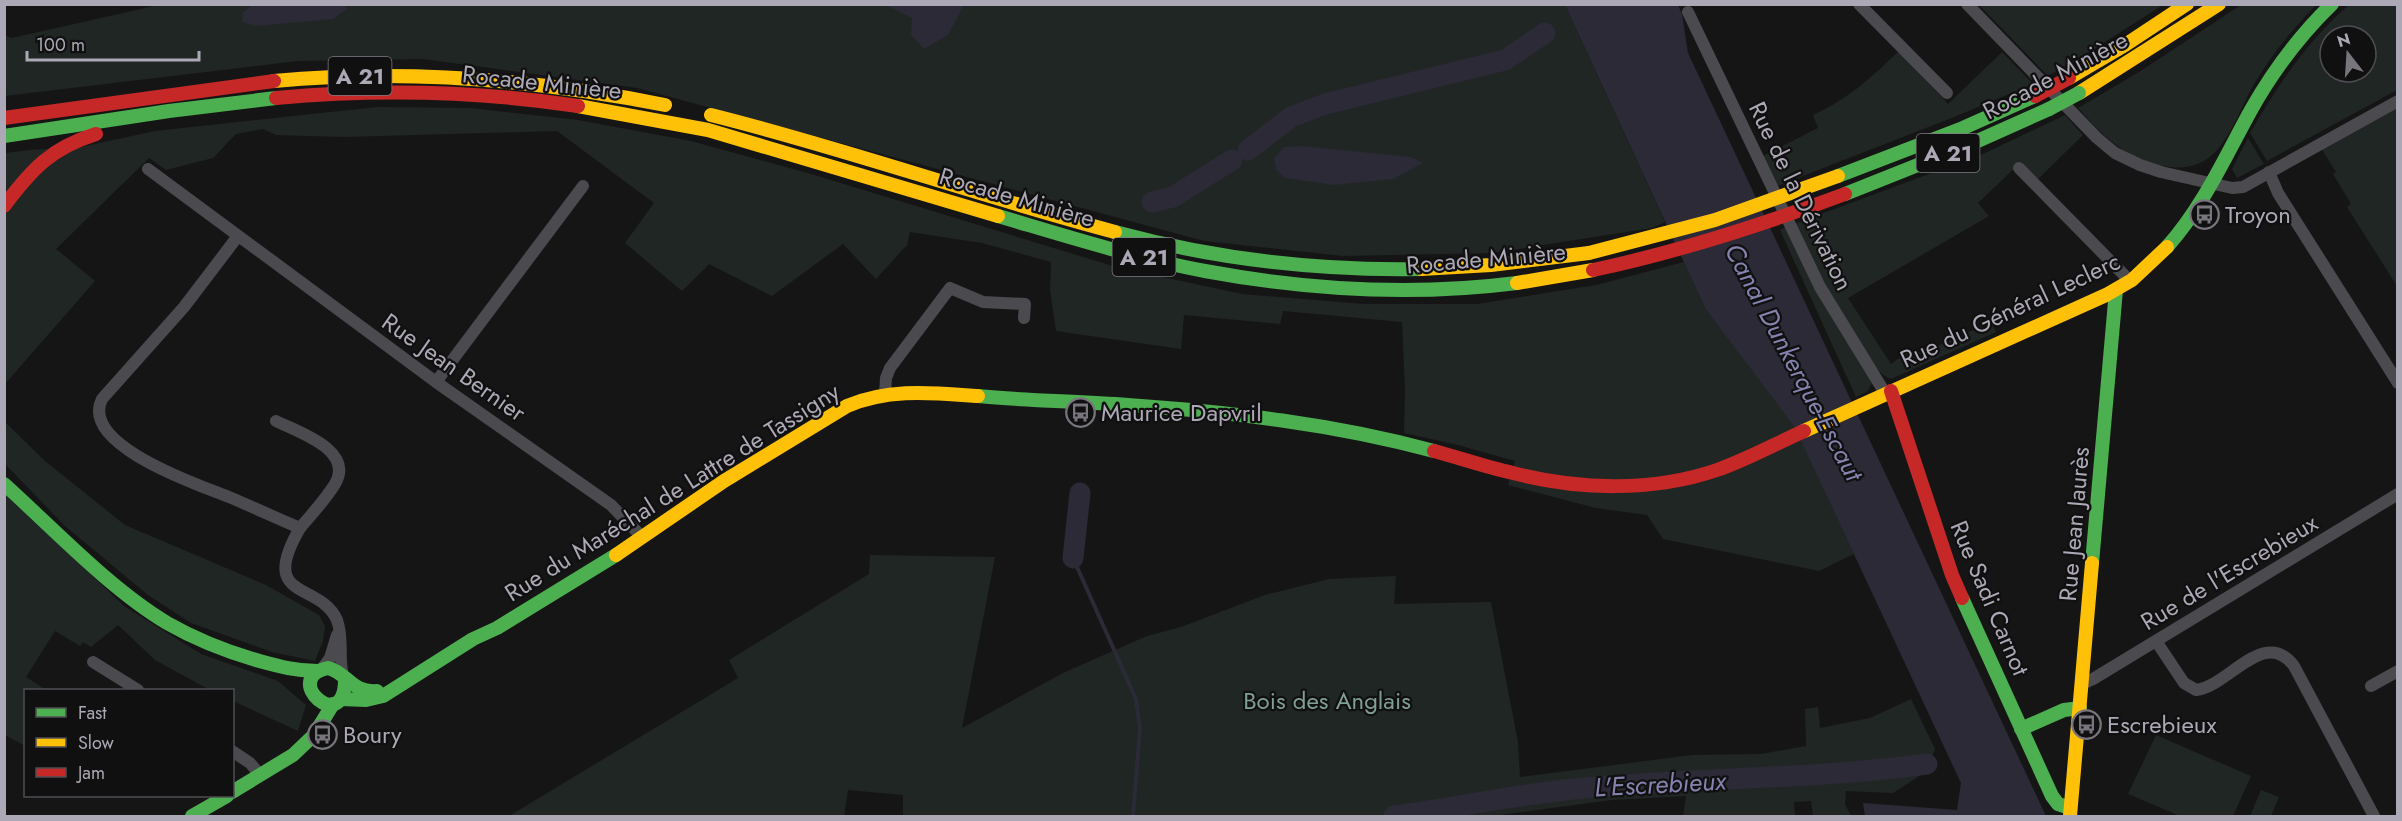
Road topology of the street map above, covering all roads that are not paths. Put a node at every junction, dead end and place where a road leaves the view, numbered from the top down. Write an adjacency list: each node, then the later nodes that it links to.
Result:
1 (1859, 4): 7 (street)
2 (1967, 4): 17 (street)
3 (2187, 4): 8 (main road, Rocade Minière / A 21, bridge)
4 (2219, 4): 11 (main road, Rocade Minière / A 21, bridge)
5 (2332, 4): 17 (main road, Rue du Général Leclerc)
6 (1688, 12): 26 (street, Rue de la Dérivation)
7 (1947, 93)
8 (139, 98): 10 (main road); 12 (main road, Rocade Minière / A 21)
9 (2397, 100): 16 (street)
10 (4, 104)
11 (218, 106): 13 (main road, Rocade Minière / A 21); 19 (main road)
12 (4, 118)
13 (4, 136)
14 (2019, 168): 21 (street)
15 (148, 169): 20 (street, Rue Jean Bernier)
16 (2269, 172): 17 (street); 25 (street)
17 (2211, 183): 21 (main road, Rue du Général Leclerc)
18 (583, 186): 24 (street)
19 (4, 206)
20 (237, 236): 24 (street, Rue Jean Bernier); 33 (street)
21 (2130, 281): 22 (main road, Rue du Général Leclerc)
22 (2116, 290): 26 (main road, Rue du Général Leclerc); 43 (main road, Rue Jean Jaurès)
23 (1024, 318): 27 (street)
24 (436, 382): 34 (street, Rue Jean Bernier)
25 (2397, 383)
26 (1886, 393): 27 (main road, Rue du Maréchal de Lattre de Tassigny); 49 (main road, Rue Sadi Carnot)
27 (885, 394): 34 (main road, Rue du Maréchal de Lattre de Tassigny)
28 (276, 421): 33 (street)
29 (4, 473): 32 (main road)
30 (4, 484): 32 (main road)
31 (2397, 494): 36 (street, Rue de l'Escrebieux)
32 (51, 524): 37 (main road)
33 (300, 528): 35 (street)
34 (642, 537): 42 (main road, Rue du Maréchal de Lattre de Tassigny)
35 (336, 619): 39 (street); 41 (street)
36 (2156, 641): 43 (street, Rue de l'Escrebieux); 57 (street)
37 (246, 657): 39 (main road); 46 (main road)
38 (93, 662): 45 (street)
39 (320, 670): 41 (main road); 46 (main road)
40 (2397, 671): 44 (street)
41 (344, 677): 42 (main road, Rue du Maréchal de Lattre de Tassigny); 47 (main road)
42 (402, 683): 47 (main road, Rue du Maréchal de Lattre de Tassigny)
43 (2082, 684): 48 (main road, Rue Jean Jaurès)
44 (2371, 686)
45 (136, 689)
46 (312, 695): 47 (main road); 50 (main road)
47 (337, 702): 50 (main road)
48 (2080, 708): 49 (main road); 55 (main road, Rue Jean Jaurès)
49 (2022, 729): 55 (main road, Rue Sadi Carnot)
50 (302, 747): 52 (main road)
51 (234, 752): 52 (street)
52 (260, 775): 53 (main road)
53 (234, 791)
54 (224, 797): 56 (main road)
55 (2070, 812)
56 (192, 816)
57 (2374, 816)

